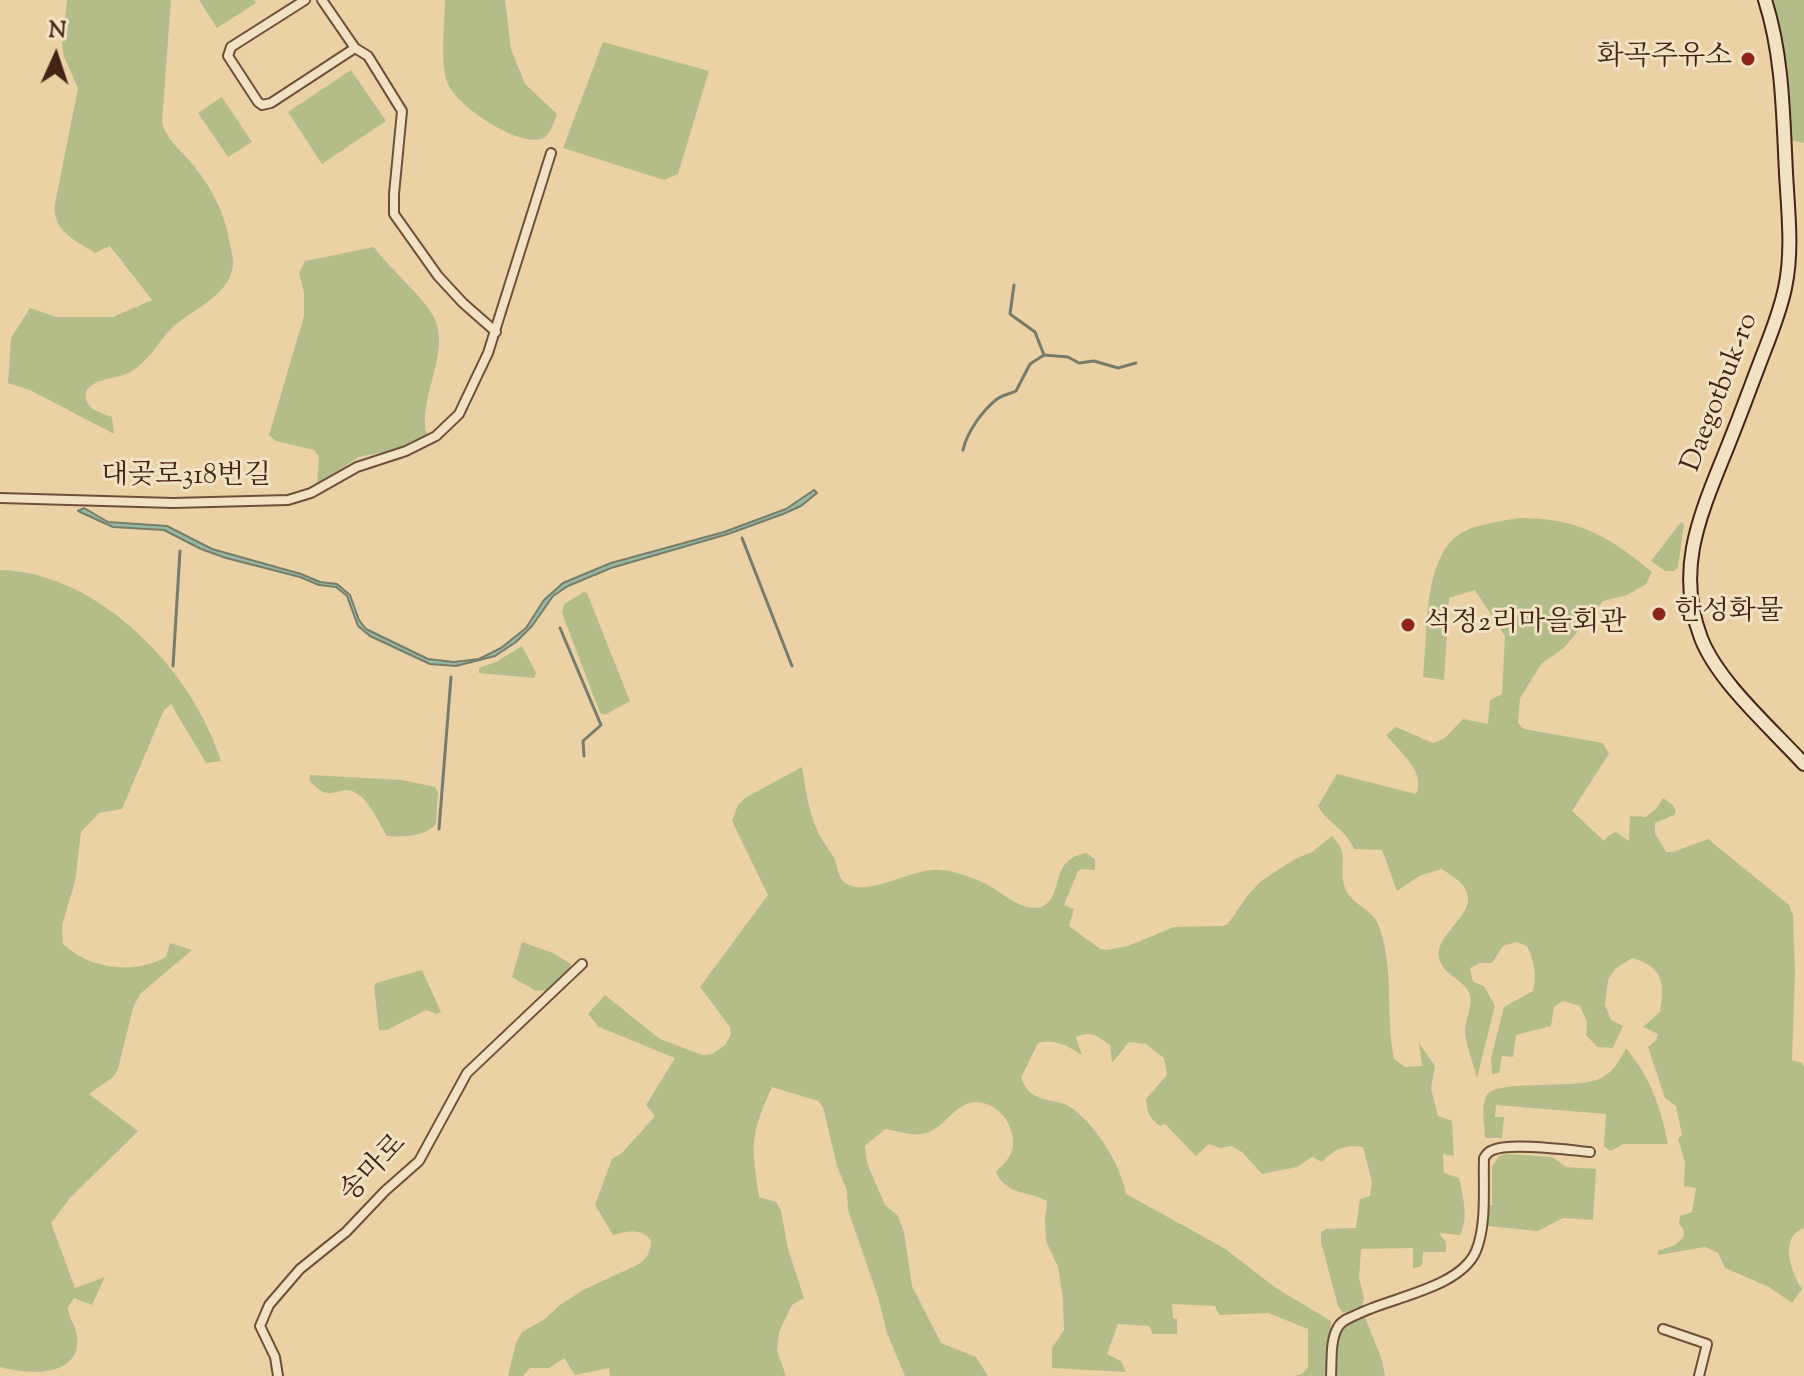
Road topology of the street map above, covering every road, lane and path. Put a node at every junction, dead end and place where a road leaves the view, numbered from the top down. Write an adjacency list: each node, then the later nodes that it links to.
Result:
1 (305, 0): 4 (street)
2 (322, 0): 4 (street)
3 (1765, 0): 8 (street, Daegotbuk-ro)
4 (355, 48): 6 (street)
5 (551, 153): 6 (street, 대곶로318번길)
6 (496, 332): 7 (street, 대곶로318번길)
7 (0, 498)
8 (1804, 764)
9 (582, 964): 12 (street, 송마로)
10 (1590, 1152): 13 (street)
11 (1663, 1329): 14 (street)
12 (278, 1376)
13 (1331, 1376)
14 (1699, 1376)

